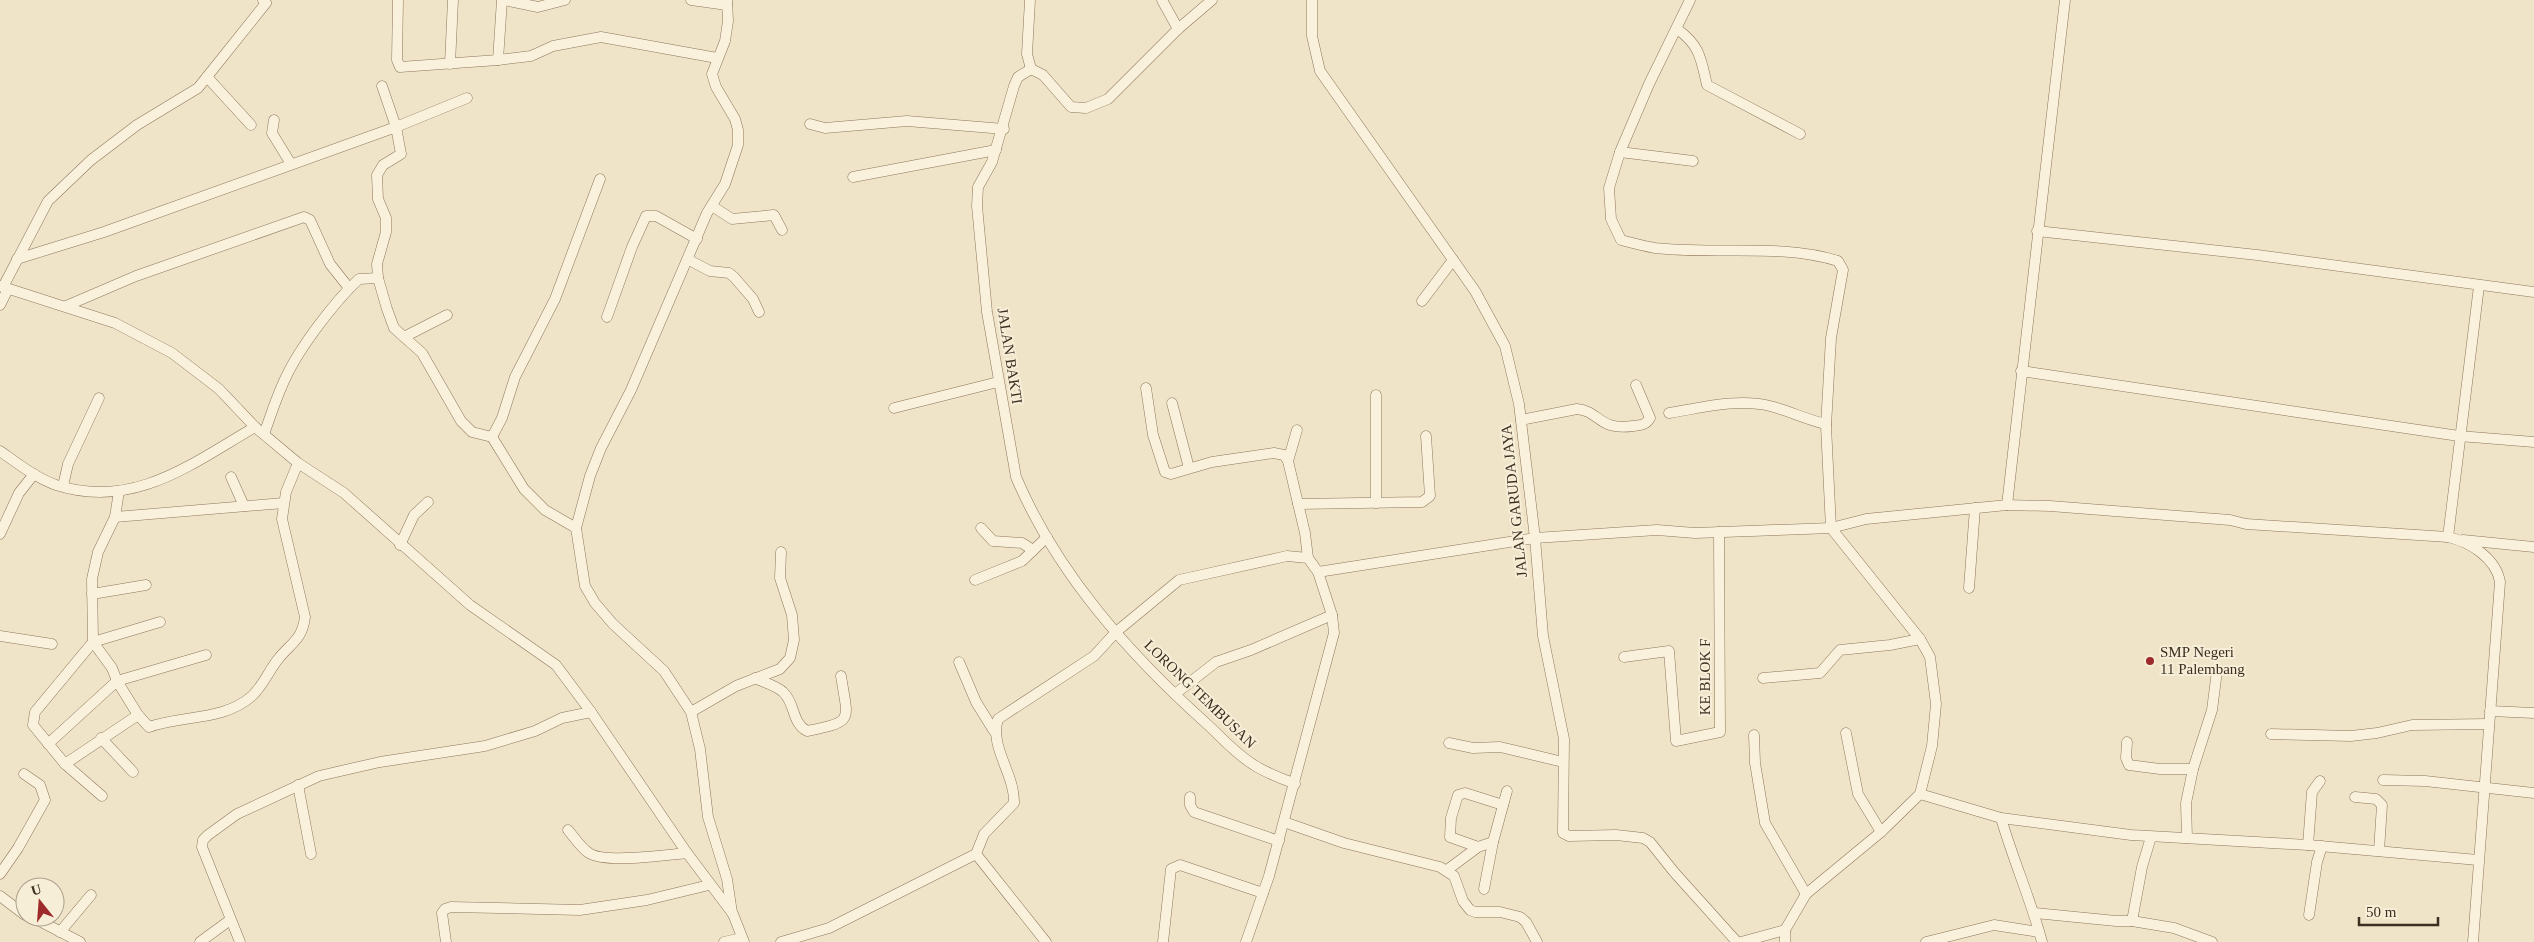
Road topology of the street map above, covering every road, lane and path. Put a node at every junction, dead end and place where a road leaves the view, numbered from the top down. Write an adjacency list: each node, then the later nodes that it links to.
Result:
1 (263, 0): 20 (street)
2 (398, 0): 18 (street)
3 (453, 0): 18 (street)
4 (503, 0): 5 (street); 17 (street)
5 (565, 0)
6 (691, 0): 13 (street)
7 (1030, 0): 19 (street)
8 (1162, 0): 14 (street)
9 (1212, 0): 14 (street)
10 (1312, 0): 41 (street, JALAN GARUDA JAYA)
11 (1690, 0): 15 (street)
12 (2065, 0): 37 (street)
13 (727, 3): 16 (street)
14 (1178, 29): 19 (street)
15 (1678, 29): 28 (street); 30 (street)
16 (718, 58): 17 (street); 35 (street)
17 (498, 60): 18 (street)
18 (450, 64)
19 (1030, 68): 27 (street, JALAN BAKTI)
20 (207, 76): 25 (street); 39 (street)
21 (382, 86): 26 (street)
22 (467, 98): 26 (street)
23 (274, 120): 32 (street)
24 (810, 124): 27 (street)
25 (251, 125)
26 (396, 127): 32 (street); 42 (street)
27 (1004, 129): 29 (street, JALAN BAKTI)
28 (1800, 134)
29 (996, 150): 33 (street); 55 (street, JALAN BAKTI)
30 (1620, 152): 31 (street); 64 (street)
31 (1693, 161)
32 (291, 164): 39 (street)
33 (852, 177)
34 (600, 179): 70 (street)
35 (712, 206): 36 (street); 38 (street)
36 (782, 230)
37 (2037, 231): 43 (street); 54 (street)
38 (697, 239): 40 (street); 52 (street)
39 (17, 259): 44 (street)
40 (688, 260): 50 (street); 88 (street)
41 (1453, 260): 47 (street); 63 (street, JALAN GARUDA JAYA)
42 (378, 278): 45 (street); 53 (street)
43 (2479, 286): 46 (street); 69 (street)
44 (4, 287): 48 (street); 49 (street)
45 (349, 288): 49 (street); 67 (street)
46 (2534, 292)
47 (1422, 301)
48 (0, 305)
49 (66, 306): 65 (street)
50 (759, 312)
51 (448, 315): 53 (street)
52 (607, 317)
53 (404, 337): 70 (street)
54 (2021, 370): 69 (street); 84 (street)
55 (998, 382): 61 (street); 93 (street, JALAN BAKTI)
56 (1636, 385): 63 (street)
57 (1146, 388): 75 (street)
58 (1376, 395): 81 (street)
59 (99, 398): 78 (street)
60 (1172, 403): 75 (street)
61 (894, 408)
62 (1669, 413): 64 (street)
63 (1521, 420): 94 (street, JALAN GARUDA JAYA)
64 (1826, 424): 90 (street)
65 (255, 427): 67 (street); 79 (street)
66 (1297, 430): 73 (street)
67 (264, 434): 74 (street)
68 (1426, 436): 81 (street)
69 (2459, 436): 71 (street); 95 (street)
70 (492, 437): 88 (street)
71 (2534, 442)
72 (0, 451): 76 (street)
73 (1288, 461): 75 (street); 83 (street)
74 (298, 464): 82 (street); 96 (street)
75 (1189, 468)
76 (34, 474): 78 (street); 92 (street)
77 (231, 477): 85 (street)
78 (63, 486): 79 (street)
79 (119, 491): 87 (street)
80 (428, 502): 96 (street)
81 (1376, 503): 83 (street)
82 (284, 504): 85 (street); 128 (street)
83 (1298, 504): 100 (street)
84 (2007, 505): 86 (street); 95 (street)
85 (244, 506): 87 (street)
86 (1975, 508): 90 (street); 104 (street)
87 (115, 517): 105 (street)
88 (576, 528): 124 (street)
89 (981, 528): 98 (street)
90 (1831, 528): 91 (street); 110 (street)
91 (1719, 532): 94 (street); 114 (street, KE BLOK F)
92 (0, 534)
93 (1047, 538): 98 (street); 108 (street, JALAN BAKTI)
94 (1535, 538): 101 (street); 138 (street, JALAN GARUDA JAYA)
95 (2452, 538): 97 (street); 122 (street)
96 (400, 545): 123 (street)
97 (2534, 546)
98 (1033, 550): 102 (street)
99 (781, 552): 118 (street)
100 (1308, 558): 101 (street); 108 (street)
101 (1318, 572): 106 (street)
102 (975, 580)
103 (146, 585): 105 (street)
104 (1969, 588)
105 (92, 594): 111 (street)
106 (1332, 615): 121 (street); 145 (street)
107 (160, 622): 111 (street)
108 (1116, 632): 121 (street, LORONG TEMBUSAN); 129 (street)
109 (0, 636): 112 (street)
110 (1920, 639): 119 (street); 150 (street)
111 (93, 642): 120 (street); 137 (street)
112 (52, 644)
113 (206, 656): 120 (street)
114 (1624, 657)
115 (960, 662): 129 (street)
116 (2217, 671): 140 (street)
117 (842, 676): 118 (street)
118 (755, 678): 124 (street)
119 (1763, 678)
120 (117, 681): 126 (street); 137 (street)
121 (1175, 694): 145 (street, LORONG TEMBUSAN)
122 (2490, 710): 125 (street); 127 (street)
123 (592, 712): 146 (street); 167 (street)
124 (691, 712): 181 (street)
125 (2534, 713)
126 (138, 715): 128 (street); 134 (street)
127 (2489, 724): 132 (street); 147 (street)
128 (156, 725): 130 (street)
129 (994, 731): 169 (street)
130 (164, 734)
131 (1846, 734): 158 (street)
132 (2271, 734)
133 (1754, 735): 176 (street)
134 (101, 738): 139 (street); 141 (street)
135 (2127, 742): 140 (street)
136 (1448, 743): 138 (street)
137 (48, 744): 139 (street)
138 (1563, 762): 201 (street, JALAN GARUDA JAYA)
139 (65, 764): 151 (street)
140 (2193, 769): 160 (street)
141 (133, 772)
142 (24, 774): 172 (street)
143 (2384, 780): 147 (street)
144 (2320, 782): 163 (street)
145 (1295, 784): 156 (street)
146 (298, 785): 168 (street); 183 (street)
147 (2484, 786): 149 (street); 170 (street)
148 (1506, 791): 154 (street)
149 (2534, 792)
150 (1920, 794): 155 (street); 158 (street)
151 (102, 796)
152 (1190, 797): 161 (street)
153 (2355, 797): 166 (street)
154 (1503, 805): 162 (street); 165 (street)
155 (2001, 818): 159 (street); 180 (street)
156 (1284, 822): 161 (street); 171 (street)
157 (568, 830): 167 (street)
158 (1881, 832): 176 (street)
159 (2151, 837): 160 (street); 184 (street)
160 (2187, 838): 163 (street)
161 (1279, 841): 175 (street)
162 (1493, 842): 165 (street); 174 (street)
163 (2308, 845): 164 (street)
164 (2322, 846): 166 (street); 182 (street)
165 (1478, 847): 171 (street)
166 (2379, 851): 170 (street)
167 (687, 853): 173 (street)
168 (312, 854)
169 (976, 854): 196 (street); 197 (street)
170 (2478, 860): 206 (street)
171 (1448, 870): 200 (street)
172 (0, 874)
173 (710, 885): 181 (street); 194 (street)
174 (1484, 889)
175 (1263, 893): 198 (street); 199 (street)
176 (1806, 894): 186 (street)
177 (91, 895): 187 (street)
178 (0, 896): 179 (street)
179 (15, 907)
180 (2035, 912): 184 (street); 188 (street)
181 (733, 914): 190 (street)
182 (2310, 915)
183 (230, 920): 192 (street); 193 (street)
184 (2132, 921): 205 (street)
185 (51, 927): 187 (street)
186 (1785, 930): 202 (street); 203 (street)
187 (60, 932): 191 (street)
188 (2040, 937): 189 (street)
189 (1952, 939): 204 (street)
190 (743, 940): 195 (street)
191 (80, 942)
192 (200, 942)
193 (240, 942)
194 (446, 942)
195 (724, 942)
196 (781, 942)
197 (1046, 942)
198 (1163, 942)
199 (1246, 942)
200 (1537, 942)
201 (1737, 942)
202 (1741, 942)
203 (1785, 942)
204 (1926, 942)
205 (2212, 942)
206 (2473, 942)

